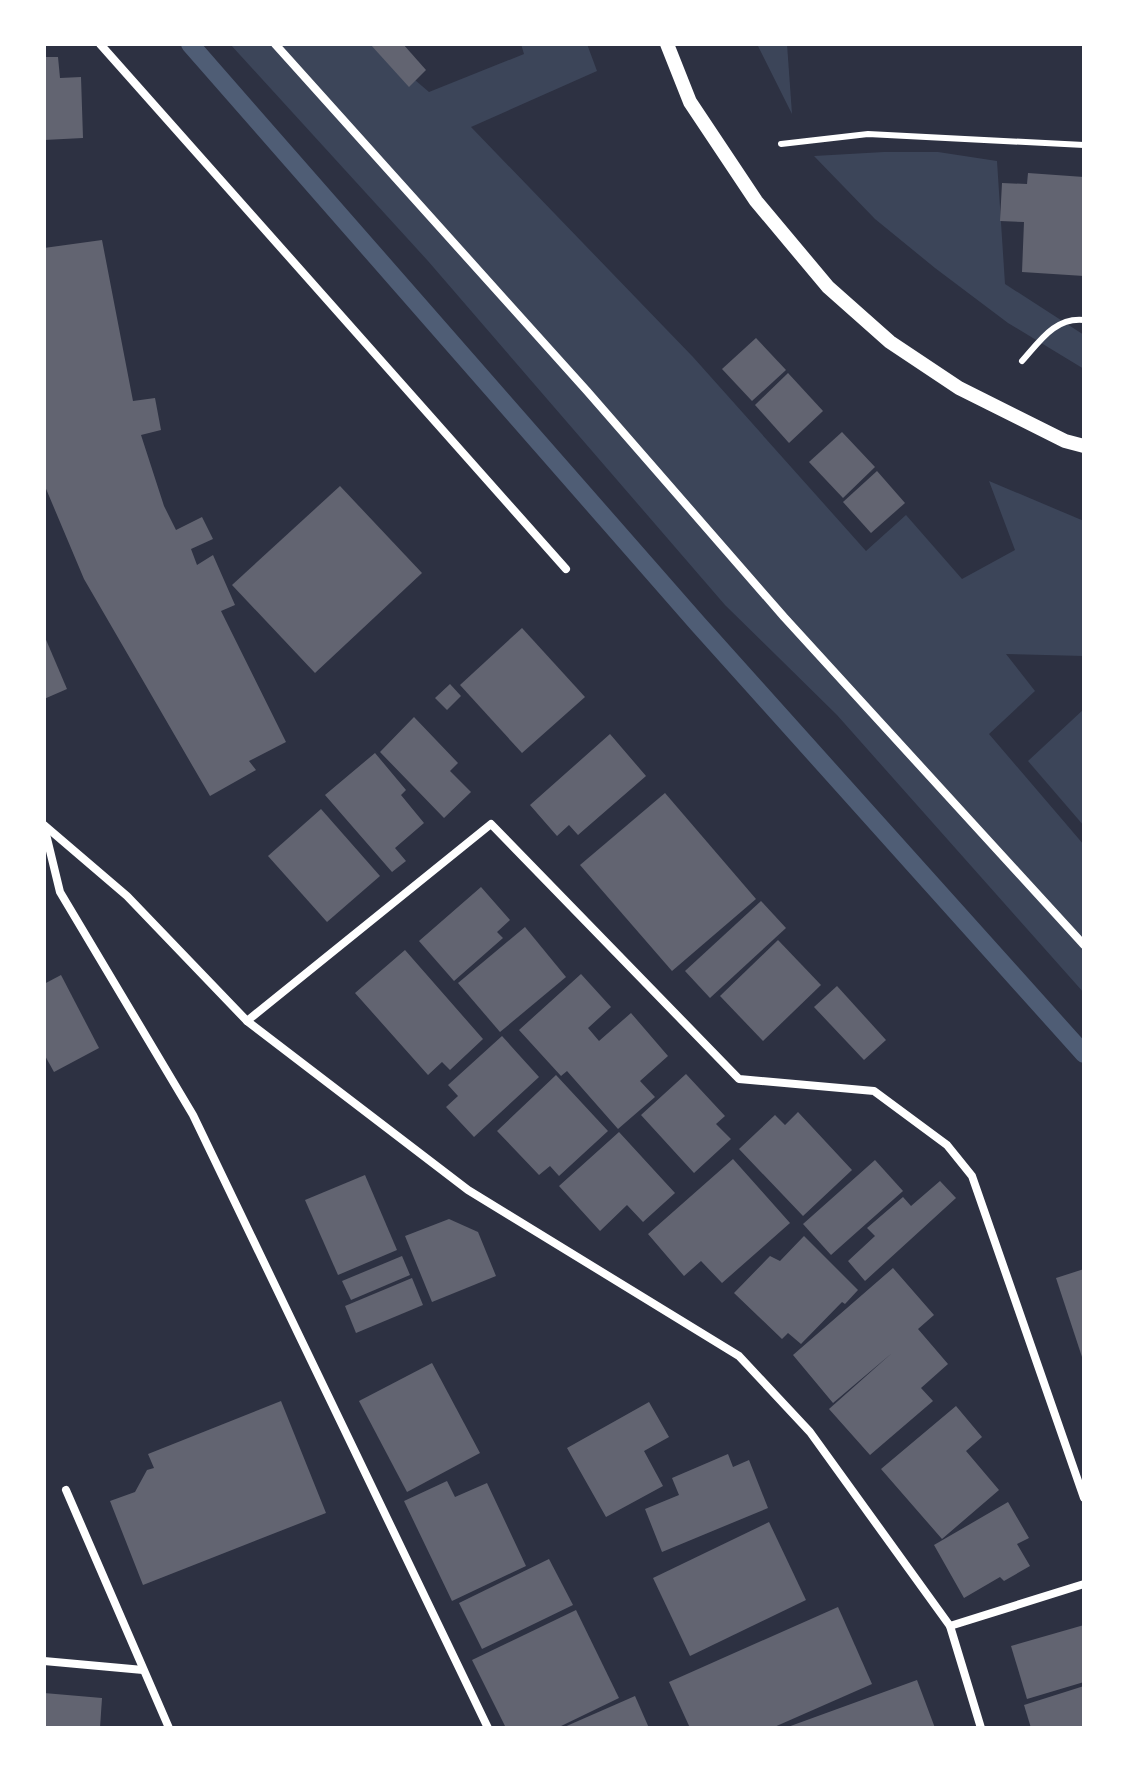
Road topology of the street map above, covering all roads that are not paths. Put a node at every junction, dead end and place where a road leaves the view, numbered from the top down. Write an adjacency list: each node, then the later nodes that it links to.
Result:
1 (100, 44): 9 (street)
2 (275, 44): 11 (street)
3 (667, 44): 8 (street)
4 (781, 144): 5 (lane)
5 (1084, 145)
6 (1084, 320): 7 (lane)
7 (1022, 361)
8 (1084, 446)
9 (566, 569)
10 (44, 825): 12 (street); 20 (street)
11 (1084, 945)
12 (247, 1021): 14 (street); 16 (street)
13 (66, 1490): 18 (street)
14 (1084, 1498)
15 (1084, 1584): 16 (street)
16 (950, 1626): 21 (street)
17 (44, 1661): 18 (street)
18 (143, 1670): 19 (street)
19 (169, 1728)
20 (488, 1728)
21 (981, 1728)

